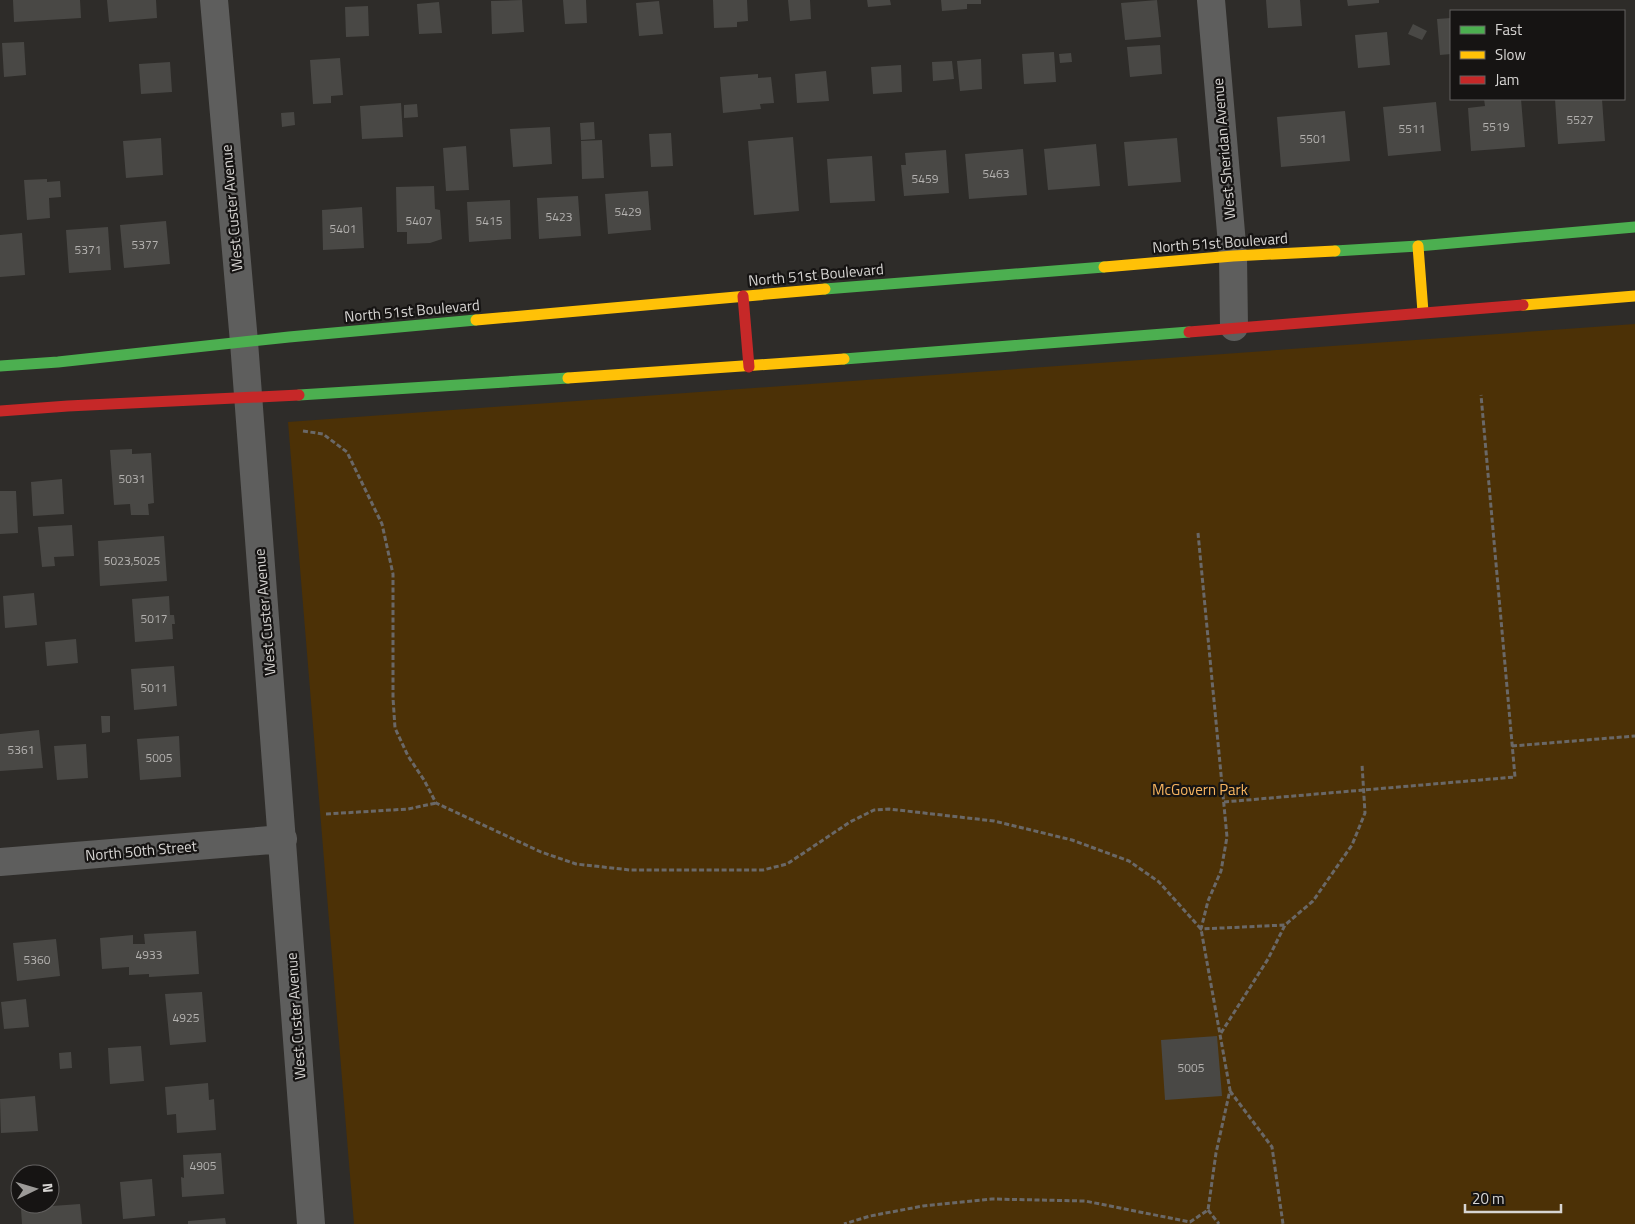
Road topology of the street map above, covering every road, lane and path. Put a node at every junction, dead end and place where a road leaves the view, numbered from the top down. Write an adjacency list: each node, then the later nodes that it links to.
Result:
1 (214, 0): 10 (street, West Custer Avenue)
2 (1211, 0): 5 (street, West Sheridan Avenue)
3 (1635, 228): 4 (street, North 51st Boulevard)
4 (1418, 246): 5 (street, North 51st Boulevard); 8 (street)
5 (1233, 256): 6 (street, North 51st Boulevard); 9 (street, West Sheridan Avenue)
6 (743, 296): 10 (street, North 51st Boulevard); 12 (street)
7 (1635, 296): 8 (street)
8 (1423, 312): 9 (street)
9 (1234, 328): 12 (street)
10 (244, 342): 11 (street, North 51st Boulevard); 14 (street, West Custer Avenue)
11 (0, 366)
12 (749, 367): 14 (street)
13 (1481, 395): 19 (path)
14 (248, 397): 15 (street); 25 (street, West Custer Avenue)
15 (0, 411)
16 (302, 431): 23 (path)
17 (1198, 533): 22 (path)
18 (1635, 736): 19 (path)
19 (1512, 746): 21 (path)
20 (1362, 764): 21 (path)
21 (1365, 790): 22 (path); 27 (path)
22 (1224, 802): 28 (path)
23 (436, 803): 24 (path); 28 (path)
24 (326, 814)
25 (283, 839): 26 (street, North 50th Street); 32 (street, West Custer Avenue)
26 (0, 862)
27 (1285, 925): 28 (path); 29 (path)
28 (1201, 929): 29 (path)
29 (1220, 1032): 30 (path)
30 (1230, 1090): 31 (path); 35 (path)
31 (1208, 1210): 33 (path); 34 (path)
32 (311, 1224)
33 (844, 1224)
34 (1219, 1224)
35 (1283, 1224)

